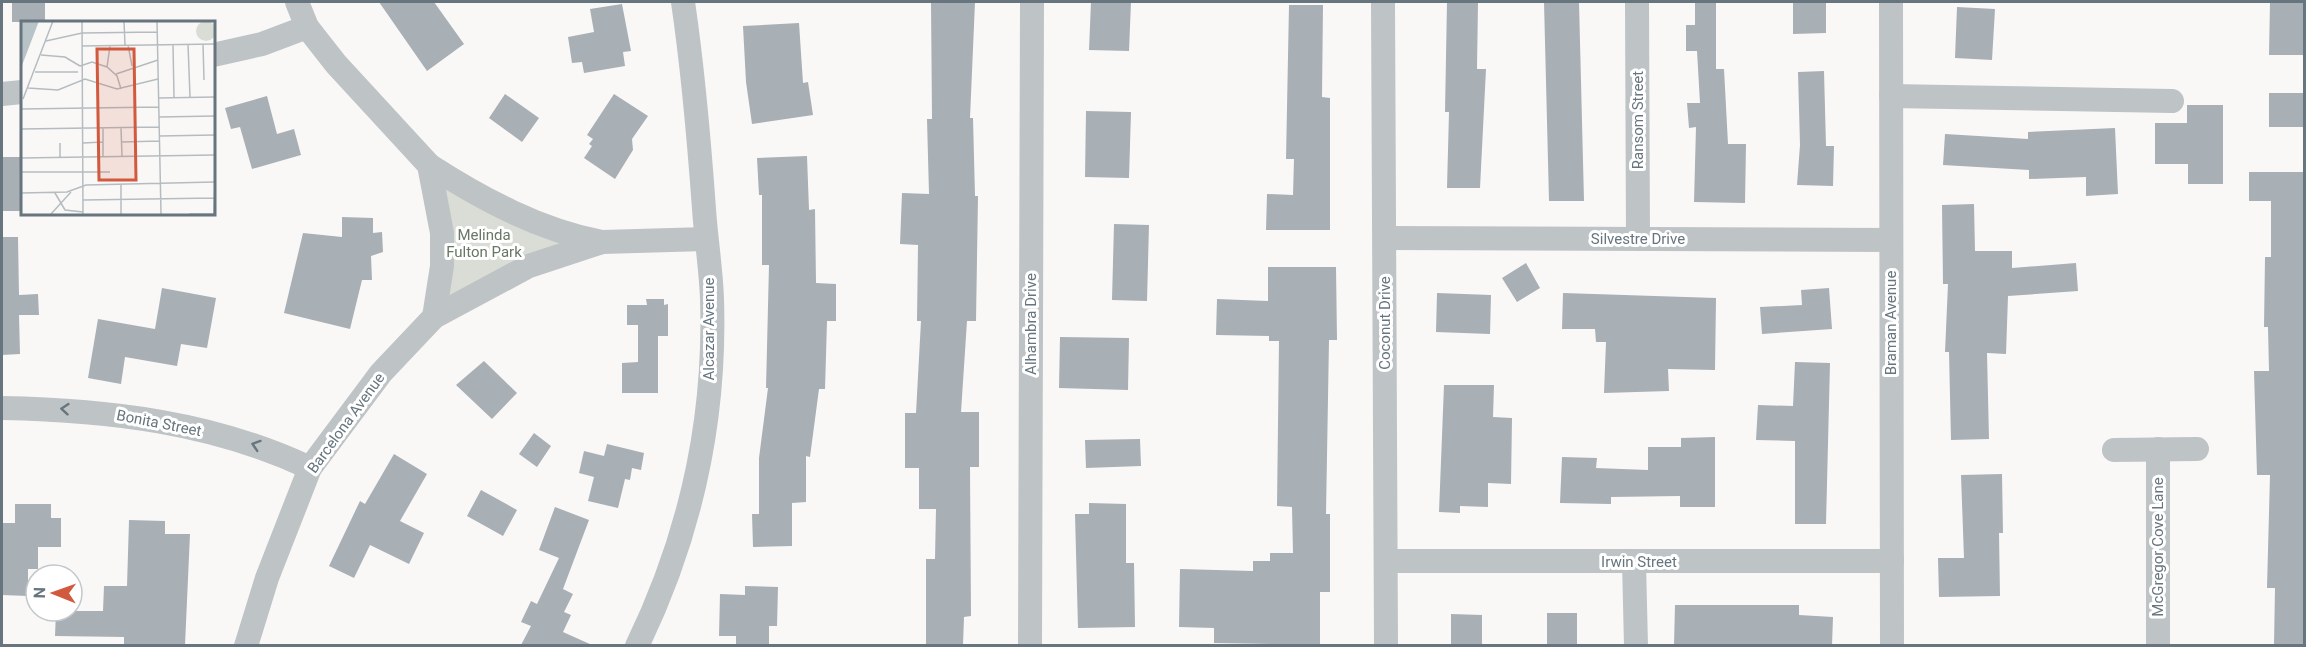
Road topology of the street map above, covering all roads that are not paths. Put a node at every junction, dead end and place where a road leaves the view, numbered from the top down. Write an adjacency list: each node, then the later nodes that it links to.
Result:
1 (297, 2): 7 (street, Barcelona Avenue)
2 (683, 2): 15 (street, Alcazar Avenue)
3 (1032, 2): 30 (street, Alhambra Drive)
4 (1383, 2): 14 (street, Coconut Drive)
5 (1637, 2): 16 (street, Ransom Street)
6 (1892, 2): 11 (street, Braman Avenue)
7 (308, 27): 8 (street); 13 (street, Barcelona Avenue)
8 (214, 55)
9 (21, 92): 10 (street)
10 (2, 94)
11 (1892, 96): 12 (street); 17 (street, Braman Avenue)
12 (2172, 101)
13 (429, 165): 18 (street, Barcelona Avenue); 19 (street)
14 (1384, 238): 16 (street, Silvestre Drive); 25 (street, Coconut Drive)
15 (706, 239): 18 (street, Barcelona Avenue); 29 (street, Alcazar Avenue)
16 (1638, 239): 17 (street, Silvestre Drive)
17 (1891, 240): 26 (street, Braman Avenue)
18 (602, 242): 19 (street, Barcelona Avenue)
19 (434, 317): 24 (street, Barcelona Avenue)
20 (2, 408): 24 (street, Bonita Street, one-way to 20)
21 (2197, 448): 22 (street)
22 (2158, 449): 23 (street); 34 (street, McGregor Cove Lane)
23 (2114, 450)
24 (310, 468): 28 (street, Barcelona Avenue)
25 (1386, 561): 27 (street, Irwin Street); 31 (street, Coconut Drive)
26 (1892, 561): 27 (street, Irwin Street); 33 (street, Braman Avenue)
27 (1634, 562): 32 (street)
28 (246, 645)
29 (637, 645)
30 (1030, 645)
31 (1386, 645)
32 (1636, 645)
33 (1892, 645)
34 (2158, 645)

